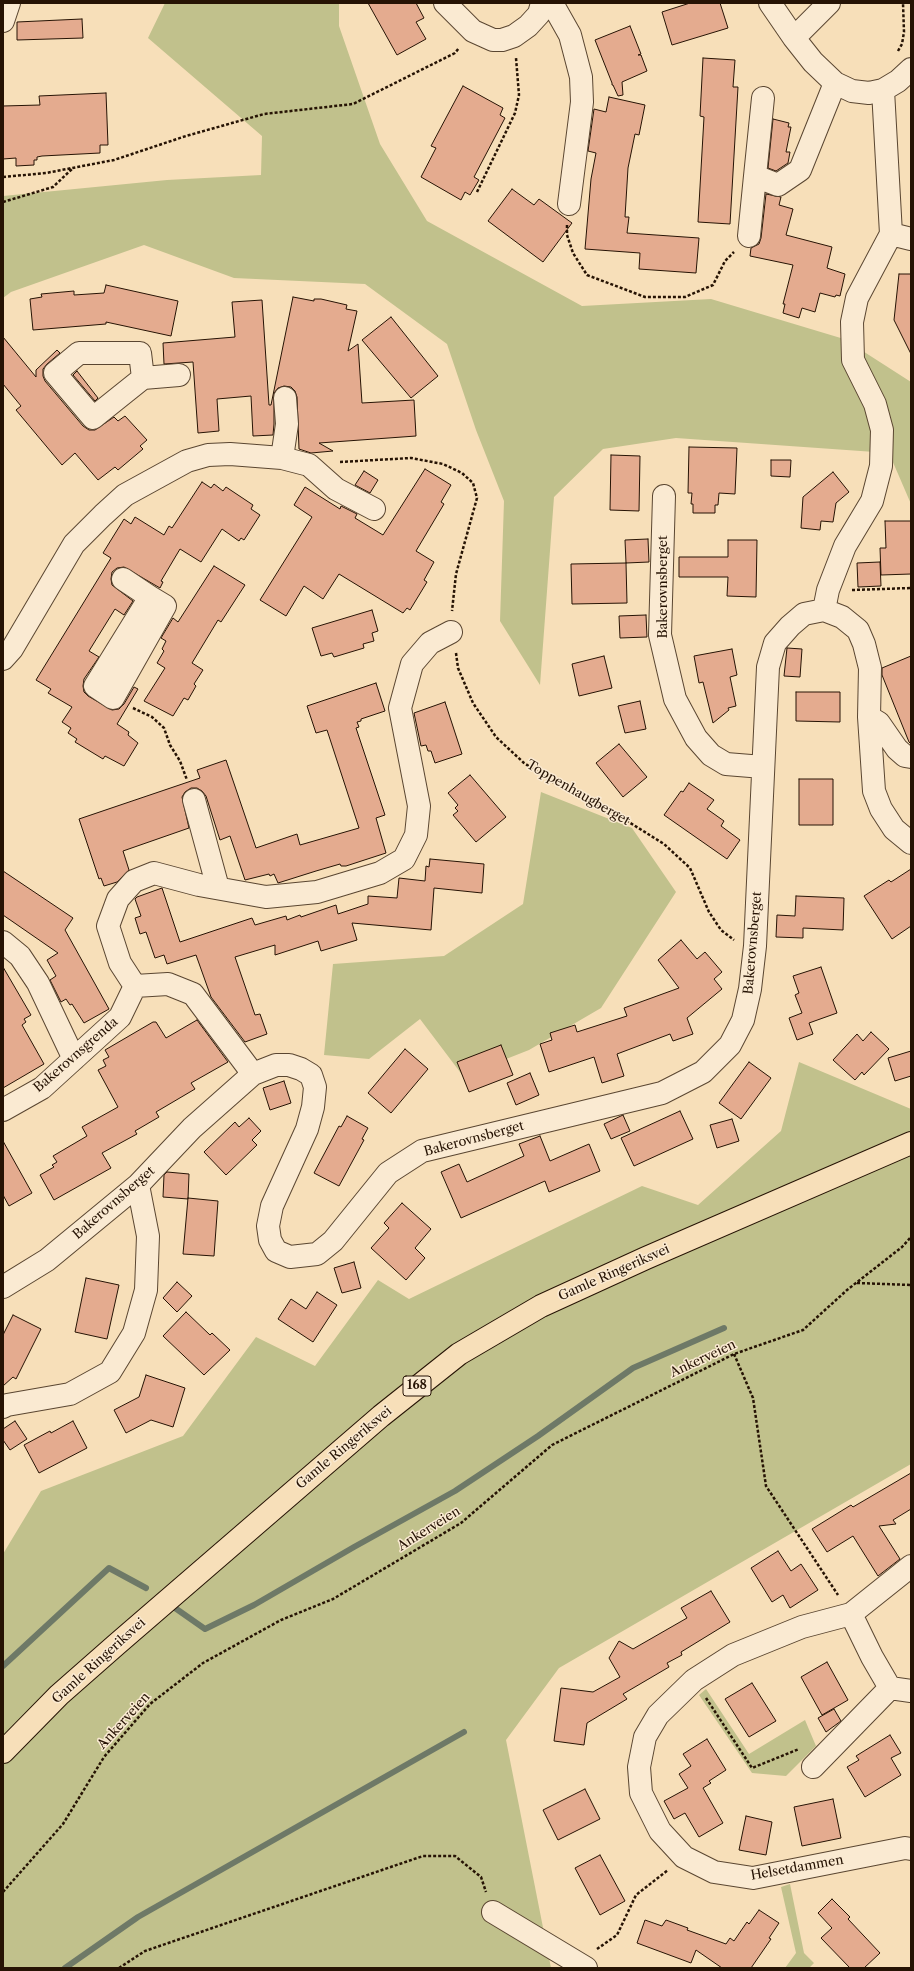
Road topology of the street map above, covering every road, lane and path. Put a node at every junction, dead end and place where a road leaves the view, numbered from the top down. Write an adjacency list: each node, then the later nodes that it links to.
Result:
1 (9, 3): 8 (street)
2 (446, 3): 9 (street)
3 (542, 3): 10 (street)
4 (552, 3): 21 (street)
5 (770, 3): 11 (street)
6 (829, 3): 11 (street)
7 (903, 3): 12 (path)
8 (3, 21)
9 (473, 31): 10 (street); 16 (path)
10 (514, 36): 19 (path)
11 (794, 38): 13 (street)
12 (904, 62): 14 (street)
13 (835, 83): 14 (street); 17 (street)
14 (883, 90): 23 (street)
15 (763, 98): 17 (street)
16 (73, 168): 18 (path); 20 (path)
17 (755, 176): 22 (street)
18 (3, 177)
19 (477, 192)
20 (3, 202)
21 (568, 204): 22 (path)
22 (749, 236)
23 (901, 237): 33 (street)
24 (179, 375): 25 (street)
25 (143, 378)
26 (285, 398): 27 (street)
27 (282, 458): 28 (street); 35 (street)
28 (309, 465): 30 (street); 34 (path, Toppenhaugberget)
29 (664, 496): 39 (street, Bakerovnsberget)
30 (374, 509)
31 (124, 579): 36 (street)
32 (911, 588): 33 (path)
33 (826, 600): 37 (street); 39 (street, Bakerovnsberget)
34 (452, 632): 42 (street); 44 (path, Toppenhaugberget)
35 (3, 659)
36 (114, 698): 40 (path)
37 (870, 717): 38 (street); 41 (street)
38 (911, 757)
39 (763, 768): 44 (street, Bakerovnsberget)
40 (194, 800): 42 (street)
41 (911, 843)
42 (218, 888): 45 (street)
43 (3, 942): 46 (street)
44 (755, 946): 47 (street, Bakerovnsberget)
45 (135, 986): 46 (street, Bakerovnsgrenda); 47 (street)
46 (74, 1059): 48 (street, Bakerovnsgrenda)
47 (253, 1074): 50 (street, Bakerovnsberget)
48 (3, 1110)
49 (911, 1143): 62 (main road, Gamle Ringeriksvei / 168)
50 (138, 1185): 54 (street, Bakerovnsberget); 56 (street)
51 (911, 1237): 52 (path, Ankerveien)
52 (856, 1283): 53 (path); 55 (path, Ankerveien)
53 (911, 1285)
54 (3, 1287)
55 (734, 1354): 58 (path); 66 (path, Ankerveien)
56 (3, 1407)
57 (911, 1566): 58 (street, Helsetdammen)
58 (851, 1614): 59 (street, Helsetdammen); 60 (street)
59 (694, 1680): 61 (path); 65 (street, Helsetdammen)
60 (900, 1689): 61 (street)
61 (831, 1747): 63 (street)
62 (3, 1752)
63 (813, 1767)
64 (911, 1849): 65 (street, Helsetdammen)
65 (684, 1857): 68 (path)
66 (3, 1892)
67 (492, 1912): 68 (street); 69 (path)
68 (591, 1961)
69 (119, 1968)

